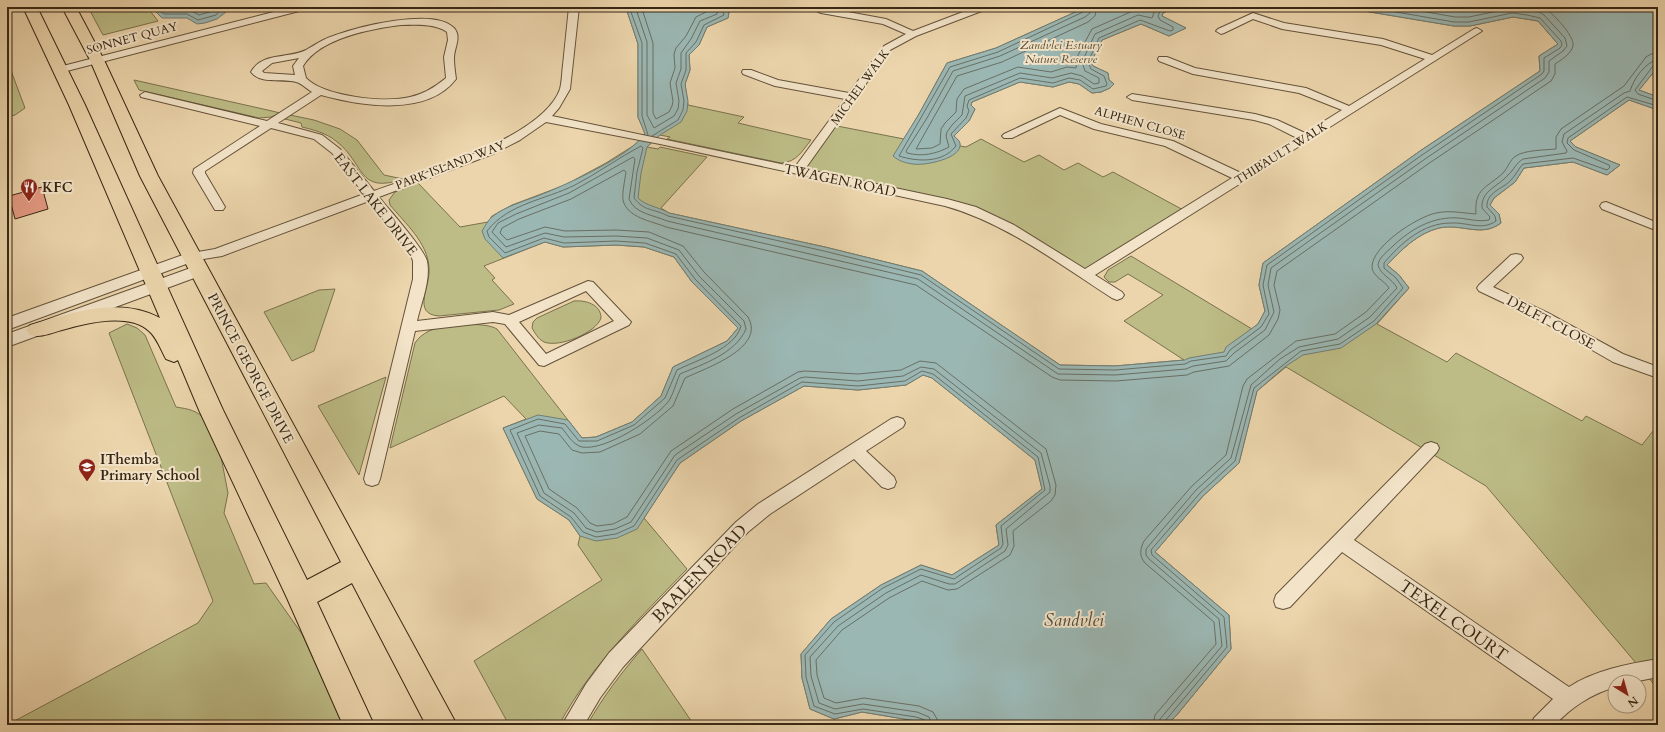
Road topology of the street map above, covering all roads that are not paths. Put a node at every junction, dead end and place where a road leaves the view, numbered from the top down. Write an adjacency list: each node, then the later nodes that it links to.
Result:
1 (30, 7): 14 (main road)
2 (69, 7): 13 (main road, PRINCE GEORGE DRIVE)
3 (304, 7): 13 (street, SONNET QUAY)
4 (574, 7): 22 (street, PARK ISLAND WAY)
5 (814, 7): 9 (street)
6 (984, 7): 9 (street, MICHEL WALK)
7 (1221, 31): 11 (street)
8 (1477, 31): 11 (street, THIBAULT WALK)
9 (914, 34): 19 (street, MICHEL WALK)
10 (307, 53): 16 (street); 16 (street); 17 (street)
11 (1434, 58): 21 (street, THIBAULT WALK)
12 (1163, 59): 21 (street)
13 (96, 60): 14 (street, SONNET QUAY); 33 (main road, PRINCE GEORGE DRIVE)
14 (59, 70): 35 (main road)
15 (747, 72): 19 (street)
16 (301, 78): 17 (street)
17 (319, 92): 23 (street)
18 (145, 95): 23 (street, EAST LAKE DRIVE)
19 (851, 97): 26 (street, MICHEL WALK)
20 (1132, 97): 25 (street)
21 (1350, 110): 25 (street, THIBAULT WALK)
22 (544, 118): 26 (street, TWAGEN ROAD); 28 (street, PARK ISLAND WAY)
23 (268, 124): 28 (street, EAST LAKE DRIVE); 30 (street)
24 (1008, 136): 27 (street, ALPHEN CLOSE)
25 (1306, 138): 27 (street, THIBAULT WALK)
26 (798, 171): 34 (street, TWAGEN ROAD)
27 (1242, 178): 34 (street, THIBAULT WALK)
28 (371, 195): 33 (street, PARK ISLAND WAY); 39 (street, EAST LAKE DRIVE)
29 (1606, 206): 31 (street)
30 (219, 207)
31 (1658, 227)
32 (1516, 258): 42 (street, DELFT CLOSE)
33 (195, 263): 35 (street); 50 (main road, PRINCE GEORGE DRIVE)
34 (1085, 275): 36 (street, TWAGEN ROAD)
35 (153, 279): 38 (street); 40 (street); 43 (main road)
36 (1117, 295)
37 (510, 320): 37 (street); 39 (street)
38 (7, 324)
39 (408, 327): 47 (street, EAST LAKE DRIVE)
40 (37, 330): 41 (street); 43 (main road)
41 (7, 341)
42 (1658, 373)
43 (211, 410): 51 (main road)
44 (897, 423): 46 (street, BAALEN ROAD)
45 (1431, 448): 49 (street)
46 (855, 450): 48 (street); 57 (street, BAALEN ROAD)
47 (372, 479)
48 (888, 482)
49 (1341, 541): 52 (street); 54 (street, TEXEL COURT)
50 (357, 566): 51 (main road); 56 (main road, PRINCE GEORGE DRIVE)
51 (301, 597): 55 (main road)
52 (1283, 601)
53 (1658, 668): 54 (street)
54 (1568, 698): 58 (street)
55 (359, 725)
56 (442, 725)
57 (572, 725)
58 (1541, 725)

